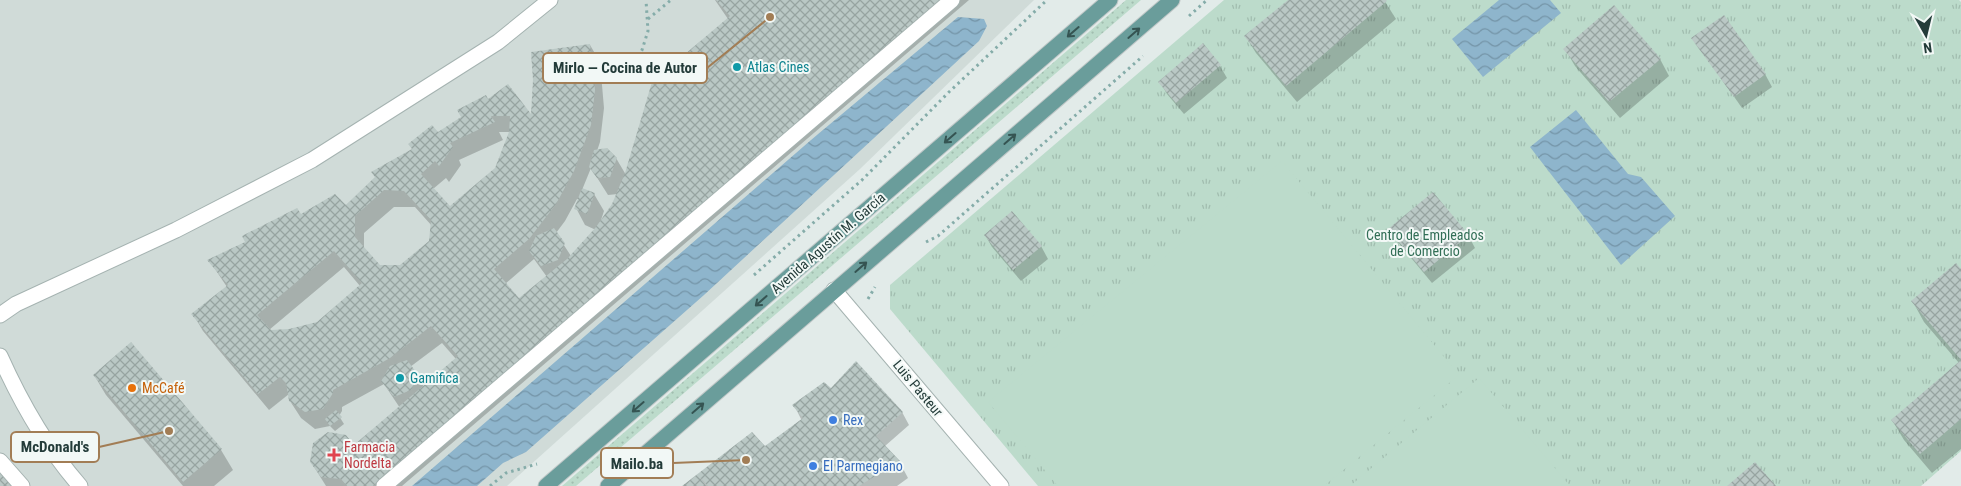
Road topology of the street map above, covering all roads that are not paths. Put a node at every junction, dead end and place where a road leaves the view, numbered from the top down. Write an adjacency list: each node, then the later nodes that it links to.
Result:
1 (550, 0): 6 (street)
2 (952, 0): 12 (street)
3 (1110, 0): 13 (main road, Avenida Agustín M. García, one-way to 13)
4 (1172, 0): 5 (main road, one-way to 4)
5 (834, 290): 14 (main road, one-way to 5); 15 (street, Luis Pasteur)
6 (0, 315)
7 (0, 356): 8 (street)
8 (6, 386): 11 (street)
9 (0, 461): 10 (street)
10 (22, 486)
11 (80, 486)
12 (384, 486)
13 (546, 486)
14 (608, 486)
15 (1001, 486)

